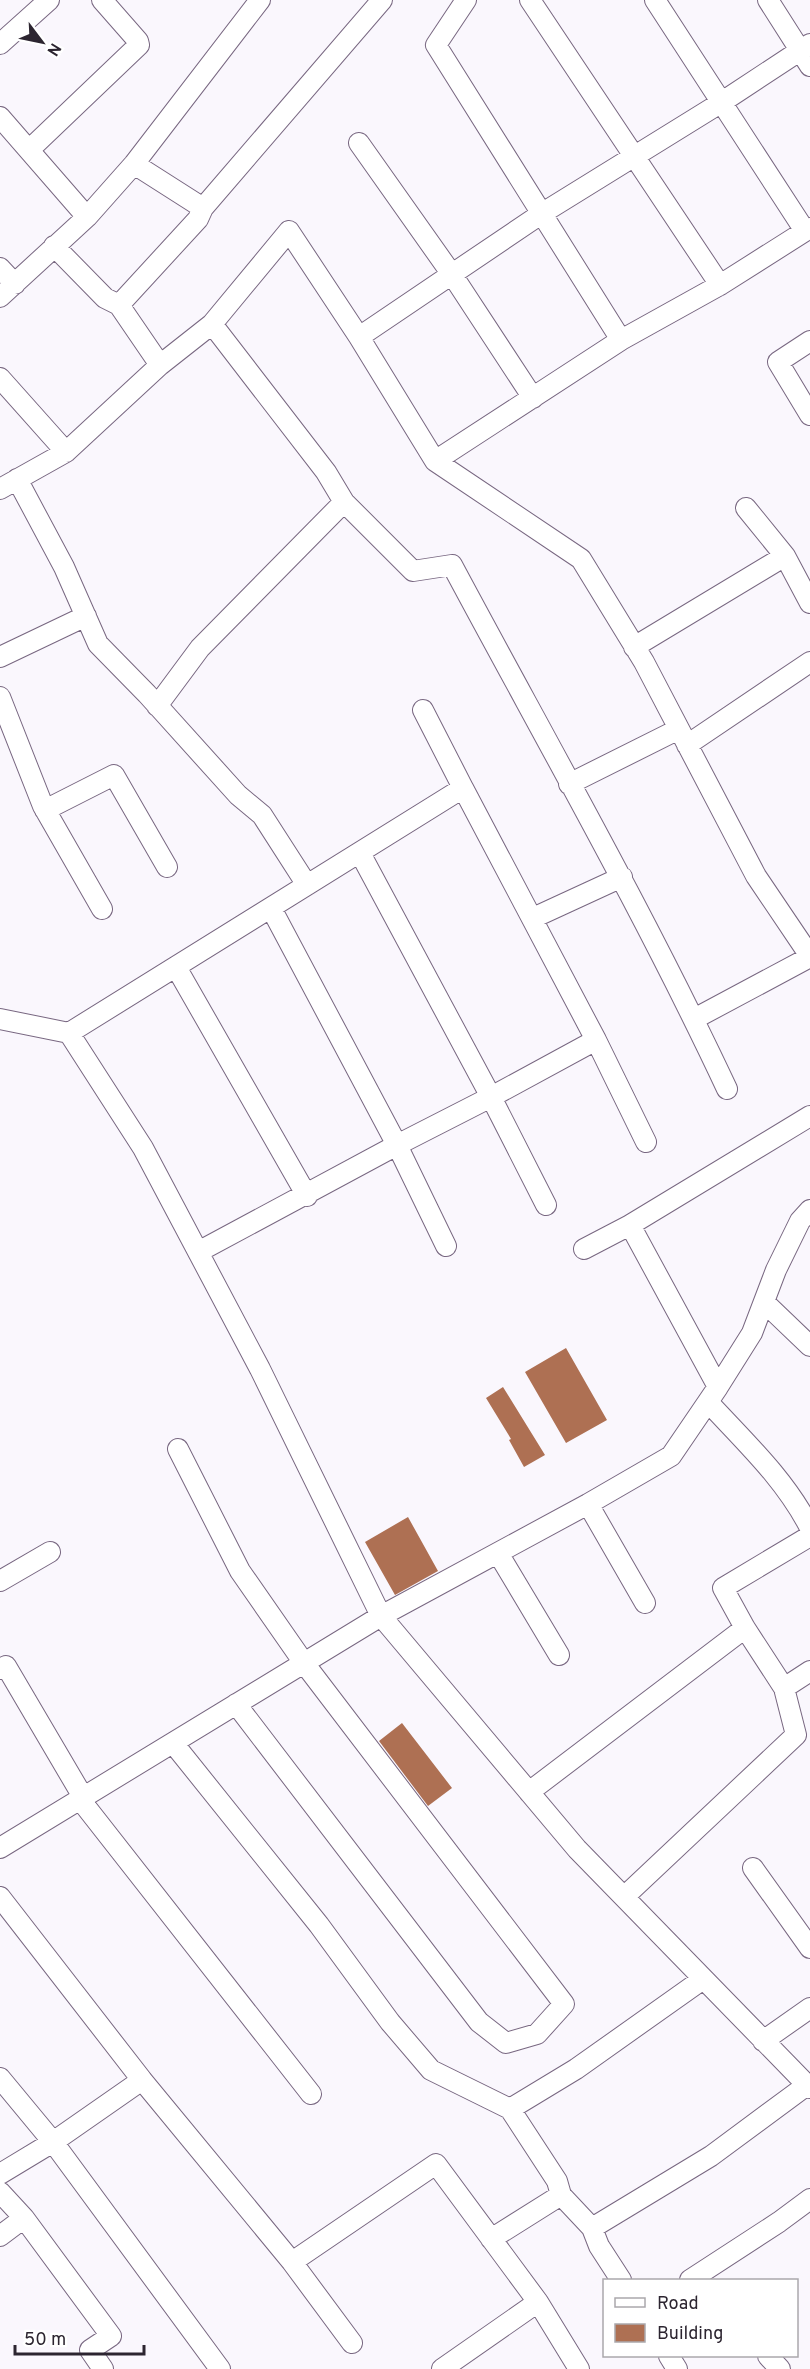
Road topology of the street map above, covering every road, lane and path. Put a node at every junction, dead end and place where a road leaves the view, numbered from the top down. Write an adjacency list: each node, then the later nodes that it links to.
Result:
1 (49, 0): 9 (street)
2 (102, 0): 14 (street)
3 (382, 0): 17 (street)
4 (530, 0): 15 (street)
5 (654, 0): 11 (street)
6 (768, 0): 10 (street)
7 (254, 2): 16 (street)
8 (461, 2): 18 (street)
9 (0, 44)
10 (806, 54): 11 (street)
11 (722, 102): 15 (street); 20 (street)
12 (0, 117): 14 (street)
13 (359, 143): 23 (street)
14 (29, 150): 19 (street)
15 (633, 156): 18 (street); 24 (street)
16 (134, 164): 17 (street); 19 (street)
17 (203, 208): 26 (street)
18 (541, 214): 23 (street); 29 (street)
19 (87, 217): 21 (street)
20 (807, 230): 24 (street)
21 (54, 246): 25 (street); 26 (street)
22 (0, 268): 25 (street)
23 (453, 276): 28 (street); 33 (street)
24 (720, 285): 29 (street)
25 (7, 290)
26 (119, 304): 31 (street)
27 (212, 324): 28 (street); 31 (street); 39 (street)
28 (359, 337): 36 (street)
29 (621, 340): 33 (street)
30 (810, 341): 34 (street)
31 (160, 365): 35 (street)
32 (0, 378): 35 (street)
33 (533, 398): 36 (street)
34 (810, 415)
35 (66, 452): 37 (street)
36 (435, 461): 44 (street)
37 (17, 479): 38 (street); 43 (street)
38 (0, 489)
39 (344, 502): 48 (street); 51 (street)
40 (746, 508): 41 (street)
41 (785, 556): 42 (street); 44 (street)
42 (810, 603)
43 (86, 616): 45 (street); 48 (street)
44 (634, 646): 50 (street)
45 (0, 657)
46 (810, 662): 50 (street)
47 (0, 697): 53 (street)
48 (157, 706): 57 (street)
49 (423, 710): 52 (street)
50 (683, 737): 51 (street); 61 (street)
51 (569, 784): 56 (street)
52 (464, 788): 54 (street); 60 (street)
53 (44, 808): 55 (street); 59 (street)
54 (360, 853): 57 (street); 68 (street)
55 (167, 867)
56 (622, 877): 60 (street); 63 (street)
57 (307, 885): 58 (street)
58 (271, 908): 62 (street); 71 (street)
59 (102, 909)
60 (533, 918): 66 (street)
61 (810, 956): 63 (street)
62 (176, 967): 65 (street); 72 (street)
63 (694, 1019): 67 (street)
64 (0, 1020): 65 (street)
65 (69, 1034): 78 (street)
66 (596, 1040): 68 (street); 70 (street)
67 (727, 1089)
68 (491, 1097): 71 (street); 73 (street)
69 (810, 1116): 75 (street)
70 (646, 1142)
71 (397, 1145): 72 (street); 76 (street)
72 (307, 1196): 78 (street)
73 (546, 1205)
74 (810, 1210): 79 (street)
75 (630, 1225): 77 (street); 81 (street)
76 (446, 1246)
77 (584, 1249)
78 (198, 1252): 90 (street)
79 (764, 1302): 80 (street); 81 (street)
80 (809, 1343)
81 (713, 1395): 83 (street); 84 (street)
82 (178, 1449): 93 (street)
83 (588, 1504): 87 (street); 89 (street)
84 (810, 1528)
85 (810, 1536): 91 (street)
86 (50, 1552): 88 (street)
87 (498, 1553): 90 (street); 92 (street)
88 (0, 1581)
89 (645, 1603)
90 (381, 1616): 93 (street); 99 (street)
91 (745, 1628): 96 (street); 99 (street)
92 (559, 1655)
93 (304, 1663): 97 (street); 97 (street)
94 (0, 1669): 100 (street)
95 (810, 1671): 96 (street)
96 (784, 1688): 104 (street)
97 (236, 1704): 98 (street)
98 (173, 1743): 100 (street); 113 (street)
99 (529, 1792): 104 (street)
100 (83, 1797): 101 (street); 112 (street)
101 (0, 1848)
102 (753, 1868): 105 (street)
103 (0, 1897): 110 (street)
104 (624, 1897): 106 (street)
105 (810, 1948)
106 (703, 1979): 108 (street); 113 (street)
107 (810, 2008): 108 (street)
108 (763, 2041): 111 (street)
109 (0, 2078): 114 (street)
110 (142, 2080): 114 (street); 123 (street)
111 (809, 2086): 120 (street)
112 (311, 2094)
113 (510, 2109): 117 (street)
114 (53, 2142): 115 (street); 131 (street)
115 (0, 2174)
116 (0, 2192): 119 (street)
117 (561, 2195): 120 (street); 122 (street)
118 (810, 2199): 124 (street)
119 (24, 2218): 121 (street); 130 (street)
120 (592, 2228): 125 (street)
121 (0, 2236)
122 (491, 2239): 123 (street); 127 (street)
123 (292, 2262): 128 (street)
124 (711, 2274): 126 (street)
125 (620, 2279)
126 (694, 2279)
127 (538, 2302): 132 (street); 133 (street)
128 (352, 2343)
129 (770, 2357): 134 (street)
130 (103, 2369)
131 (220, 2369)
132 (443, 2369)
133 (579, 2369)
134 (780, 2369)

